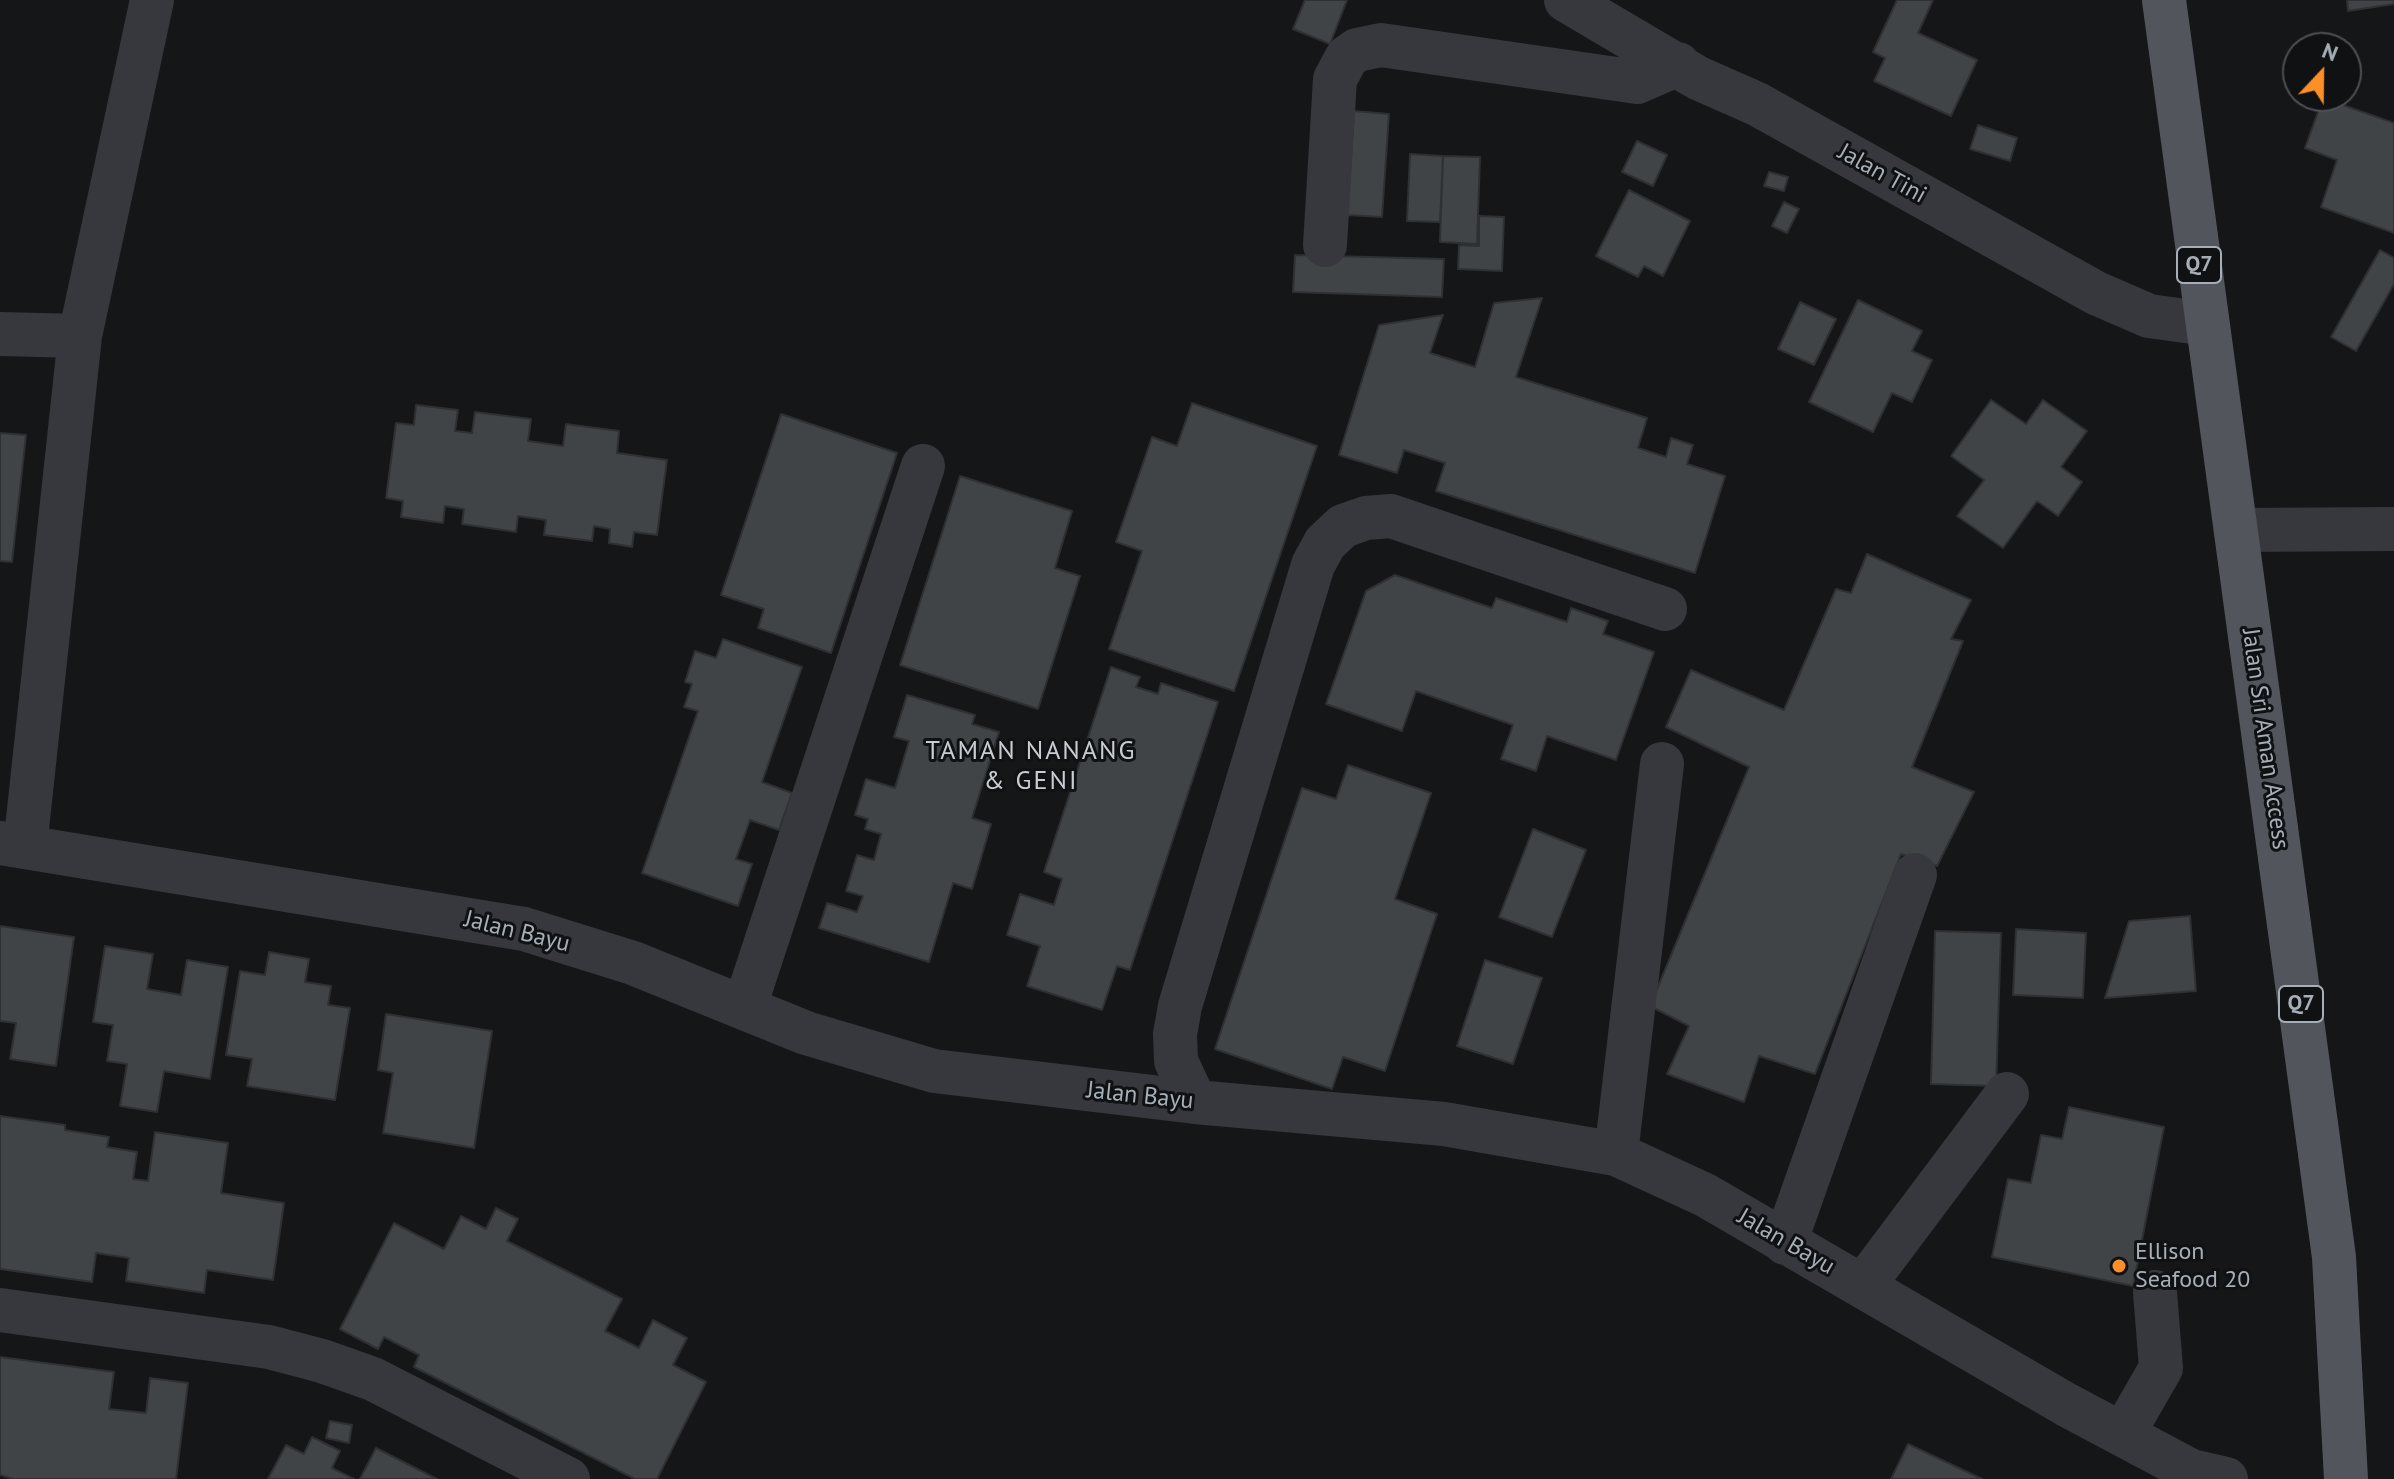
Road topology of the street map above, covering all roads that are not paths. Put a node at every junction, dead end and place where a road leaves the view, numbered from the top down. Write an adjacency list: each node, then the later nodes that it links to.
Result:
1 (152, 0): 8 (street)
2 (1566, 0): 4 (street, Jalan Tini)
3 (2164, 0): 6 (main road, Jalan Sri Aman Access / Q7)
4 (1678, 64): 5 (street); 6 (street, Jalan Tini)
5 (1325, 245)
6 (2207, 324): 11 (main road, Jalan Sri Aman Access / Q7)
7 (0, 334): 8 (street)
8 (80, 336): 14 (street)
9 (923, 466): 16 (street)
10 (2394, 529): 11 (street)
11 (2236, 530): 27 (main road, Jalan Sri Aman Access / Q7)
12 (1665, 609): 18 (street)
13 (1662, 764): 19 (street)
14 (12, 845): 16 (street, Jalan Bayu)
15 (1915, 875): 20 (street)
16 (745, 1006): 18 (street, Jalan Bayu)
17 (2007, 1094): 21 (street)
18 (1195, 1102): 19 (street, Jalan Bayu)
19 (1616, 1154): 20 (street, Jalan Bayu)
20 (1785, 1243): 21 (street, Jalan Bayu)
21 (1863, 1286): 24 (street, Jalan Bayu)
22 (2155, 1292): 24 (street)
23 (0, 1310): 26 (street)
24 (2123, 1434): 25 (street, Jalan Bayu)
25 (2202, 1476)
26 (568, 1479)
27 (2346, 1479)

